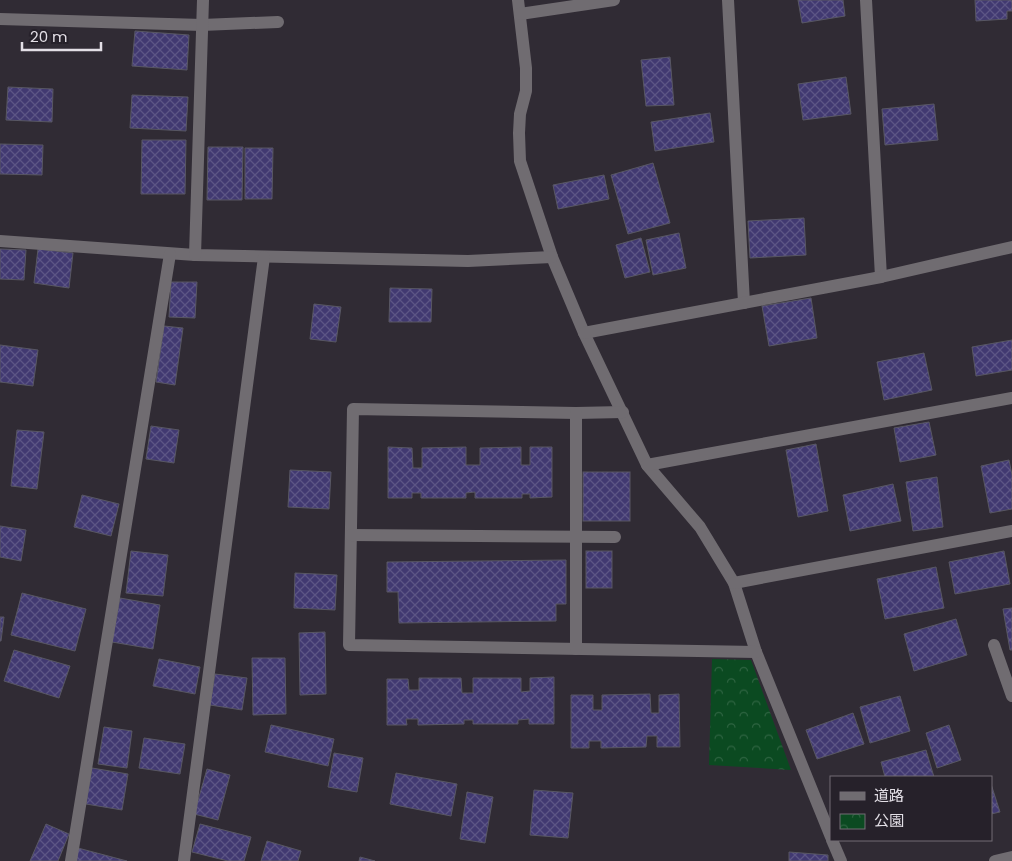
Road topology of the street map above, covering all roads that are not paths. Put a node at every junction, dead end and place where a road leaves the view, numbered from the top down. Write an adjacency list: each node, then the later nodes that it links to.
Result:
1 (203, 0): 9 (street)
2 (518, 0): 6 (street)
3 (614, 0): 6 (street)
4 (728, 0): 17 (street)
5 (866, 0): 16 (street)
6 (520, 14): 15 (street)
7 (0, 19): 9 (street)
8 (278, 22): 9 (street)
9 (202, 25): 13 (street)
10 (0, 242): 12 (street)
11 (1012, 247): 16 (street)
12 (170, 254): 13 (street); 35 (street)
13 (195, 255): 14 (street)
14 (264, 257): 15 (street); 36 (street)
15 (552, 257): 18 (street)
16 (881, 277): 17 (street)
17 (744, 303): 18 (street)
18 (584, 333): 20 (street)
19 (1012, 398): 22 (street)
20 (623, 412): 21 (street); 22 (street)
21 (576, 413): 24 (street); 25 (street)
22 (648, 465): 27 (street)
23 (1012, 531): 27 (street)
24 (351, 535): 25 (street); 29 (street)
25 (575, 536): 26 (street); 29 (street)
26 (615, 537)
27 (734, 583): 30 (street)
28 (994, 645): 31 (street)
29 (576, 649): 30 (street)
30 (756, 652): 32 (street)
31 (1012, 696)
32 (830, 836)
33 (832, 841): 37 (street)
34 (1012, 857): 38 (street)
35 (71, 861)
36 (184, 861)
37 (841, 861)
38 (995, 861)

